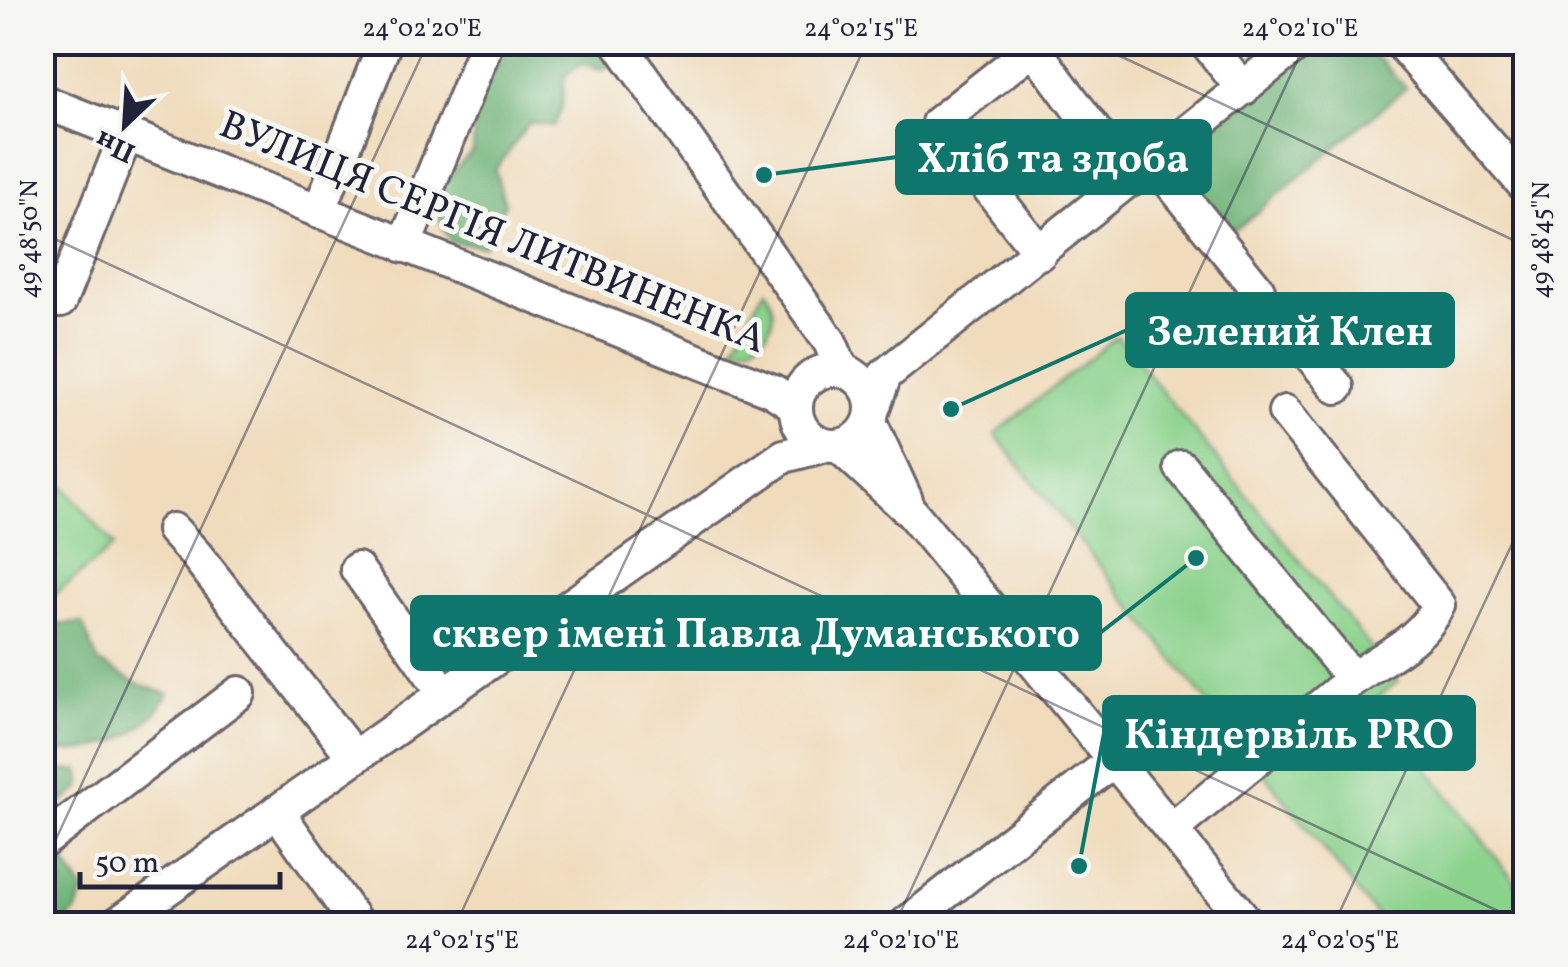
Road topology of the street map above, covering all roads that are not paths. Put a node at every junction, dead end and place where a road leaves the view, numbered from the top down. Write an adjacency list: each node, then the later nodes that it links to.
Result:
1 (385, 42): 13 (street)
2 (487, 42): 14 (street)
3 (618, 42): 19 (street)
4 (1206, 42): 8 (street)
5 (1300, 42): 8 (street)
6 (1400, 42): 12 (street)
7 (1031, 45): 11 (street); 15 (street)
8 (1234, 68): 11 (street)
9 (42, 101): 10 (street, ВУЛИЦЯ СЕРГІЯ ЛИТВИНЕНКА)
10 (126, 134): 13 (street, ВУЛИЦЯ СЕРГІЯ ЛИТВИНЕНКА); 17 (street)
11 (1143, 171): 15 (street); 16 (street)
12 (1526, 187)
13 (320, 212): 14 (street, ВУЛИЦЯ СЕРГІЯ ЛИТВИНЕНКА)
14 (404, 246): 22 (street, ВУЛИЦЯ СЕРГІЯ ЛИТВИНЕНКА)
15 (1040, 253): 19 (street)
16 (1258, 290)
17 (60, 300)
18 (1290, 331): 20 (street)
19 (861, 373): 22 (street); 23 (street)
20 (1336, 387)
21 (1285, 412): 30 (street)
22 (796, 413): 24 (street); 25 (street)
23 (872, 416): 24 (street); 27 (street)
24 (833, 446): 25 (street); 27 (street)
25 (784, 456): 32 (street)
26 (1181, 467): 30 (street)
27 (912, 514): 34 (street)
28 (173, 530): 33 (street)
29 (357, 569): 32 (street)
30 (1352, 678): 36 (street)
31 (239, 693): 37 (street)
32 (446, 694): 33 (street)
33 (354, 758): 35 (street)
34 (1114, 760): 36 (street); 40 (street)
35 (278, 812): 38 (street); 39 (street)
36 (1171, 830): 41 (street)
37 (42, 842)
38 (117, 924)
39 (358, 924)
40 (906, 924)
41 (1248, 924)

